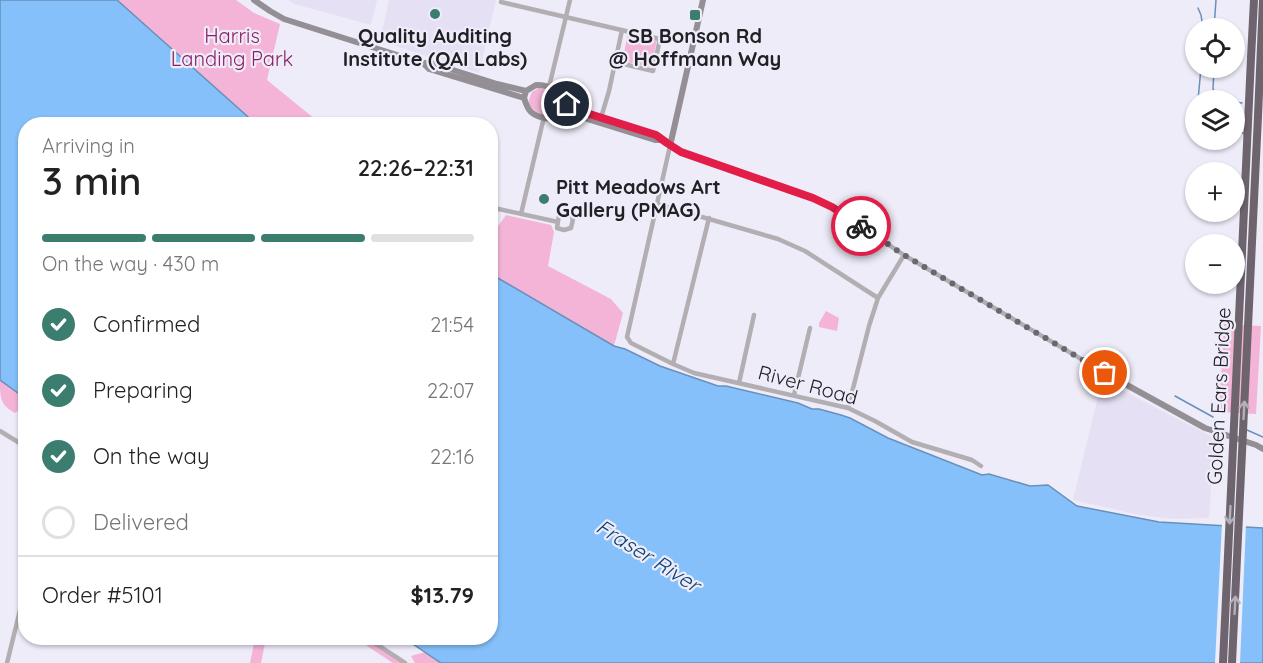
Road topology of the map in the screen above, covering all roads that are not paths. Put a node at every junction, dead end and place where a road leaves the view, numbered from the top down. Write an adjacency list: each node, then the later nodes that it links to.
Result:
1 (254, 0): 13 (street)
2 (570, 0): 8 (street)
3 (703, 0): 18 (street)
4 (1263, 0): 7 (highway)
5 (501, 2): 8 (street)
6 (1253, 2): 10 (highway)
7 (1263, 8): 10 (highway)
8 (566, 17): 9 (street); 12 (street)
9 (622, 30): 11 (street); 11 (street)
10 (1256, 58): 41 (highway, Golden Ears Bridge, one-way to 41, bridge); 42 (highway, Golden Ears Bridge, one-way to 10, bridge)
11 (615, 62): 17 (street)
12 (549, 87): 13 (street); 14 (street)
13 (525, 94): 16 (street)
14 (567, 104): 15 (street); 17 (street)
15 (564, 114): 16 (street); 17 (street)
16 (544, 117): 21 (street)
17 (600, 120): 18 (street)
18 (670, 146): 19 (street); 24 (street)
19 (657, 204): 22 (street); 28 (street, River Road)
20 (498, 209): 21 (street)
21 (521, 214): 23 (street)
22 (709, 218): 25 (street); 28 (street)
23 (558, 222)
24 (904, 255): 25 (street); 29 (street)
25 (878, 298): 32 (street)
26 (754, 315): 30 (street)
27 (810, 328): 31 (street)
28 (673, 364): 30 (street, River Road)
29 (1105, 373): 35 (street)
30 (739, 383): 31 (street, River Road)
31 (794, 395): 32 (street, River Road)
32 (848, 408): 36 (street, River Road)
33 (0, 430): 34 (street)
34 (18, 442)
35 (1263, 449)
36 (981, 466)
37 (18, 618): 39 (street)
38 (378, 645): 40 (street)
39 (7, 663)
40 (405, 663)
41 (1223, 663)
42 (1232, 663)

